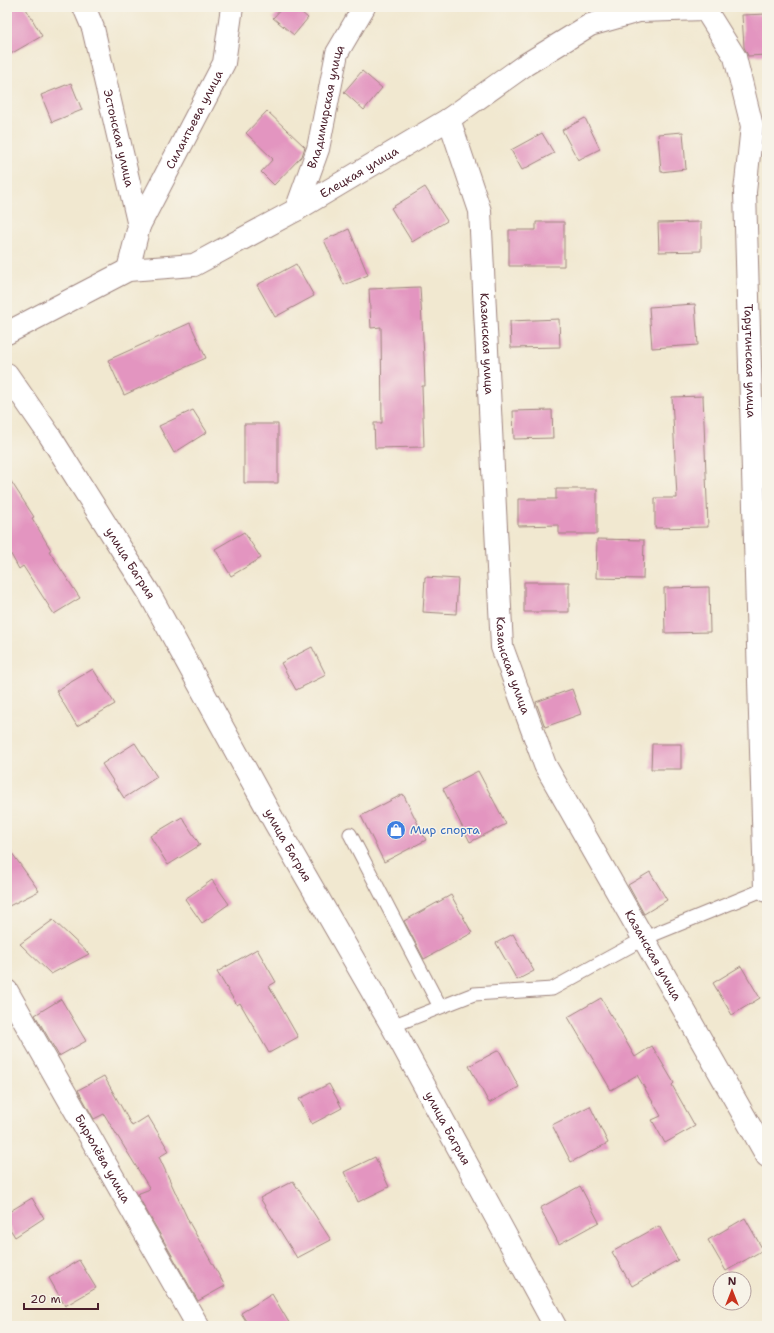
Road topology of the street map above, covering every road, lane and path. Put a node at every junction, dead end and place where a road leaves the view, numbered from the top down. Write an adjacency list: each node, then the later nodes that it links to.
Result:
1 (84, 7): 7 (street, Эстонская улица)
2 (232, 7): 7 (street, Силантьева улица)
3 (364, 7): 6 (street, Владимирская улица)
4 (705, 9): 5 (street, Елецкая улица); 12 (street, Тарутинская улица)
5 (449, 119): 6 (street, Елецкая улица); 13 (street, Казанская улица)
6 (296, 210): 8 (street, Елецкая улица)
7 (139, 226): 8 (street, Эстонская улица)
8 (128, 270): 9 (street, Елецкая улица)
9 (7, 333)
10 (7, 374): 16 (street, улица Багрия)
11 (350, 834): 15 (lane)
12 (766, 890): 13 (lane)
13 (644, 938): 15 (lane); 17 (street, Казанская улица)
14 (7, 991): 18 (street, Бирюлёва улица)
15 (440, 1007): 16 (lane)
16 (392, 1026): 19 (street, улица Багрия)
17 (767, 1156)
18 (198, 1326)
19 (555, 1326)

